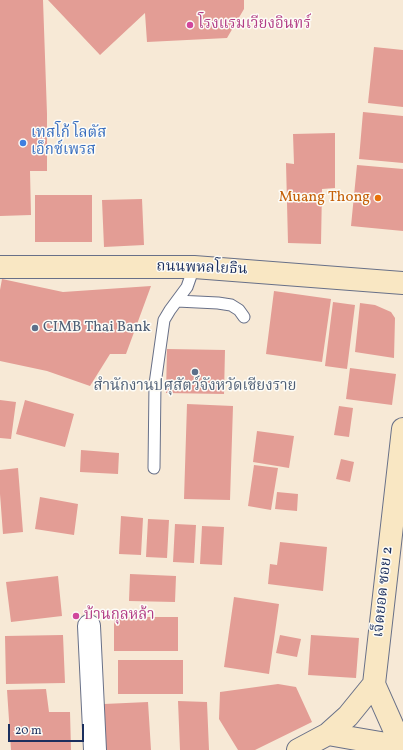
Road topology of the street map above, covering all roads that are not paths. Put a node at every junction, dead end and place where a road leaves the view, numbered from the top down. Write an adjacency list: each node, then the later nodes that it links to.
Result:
1 (0, 267): 2 (street, ถนนพหลโยธิน)
2 (194, 267): 3 (street, ถนนพหลโยธิน); 4 (lane)
3 (403, 283)
4 (177, 302): 5 (lane); 7 (lane)
5 (244, 317)
6 (403, 429): 8 (street, เจ็ดยอด ซอย 2)
7 (154, 468)
8 (400, 476): 10 (street, เจ็ดยอด ซอย 2)
9 (89, 626): 14 (street)
10 (374, 684): 11 (street); 13 (street)
11 (328, 734): 12 (street); 15 (street)
12 (370, 746): 13 (street)
13 (403, 747)
14 (95, 750)
15 (298, 750)

